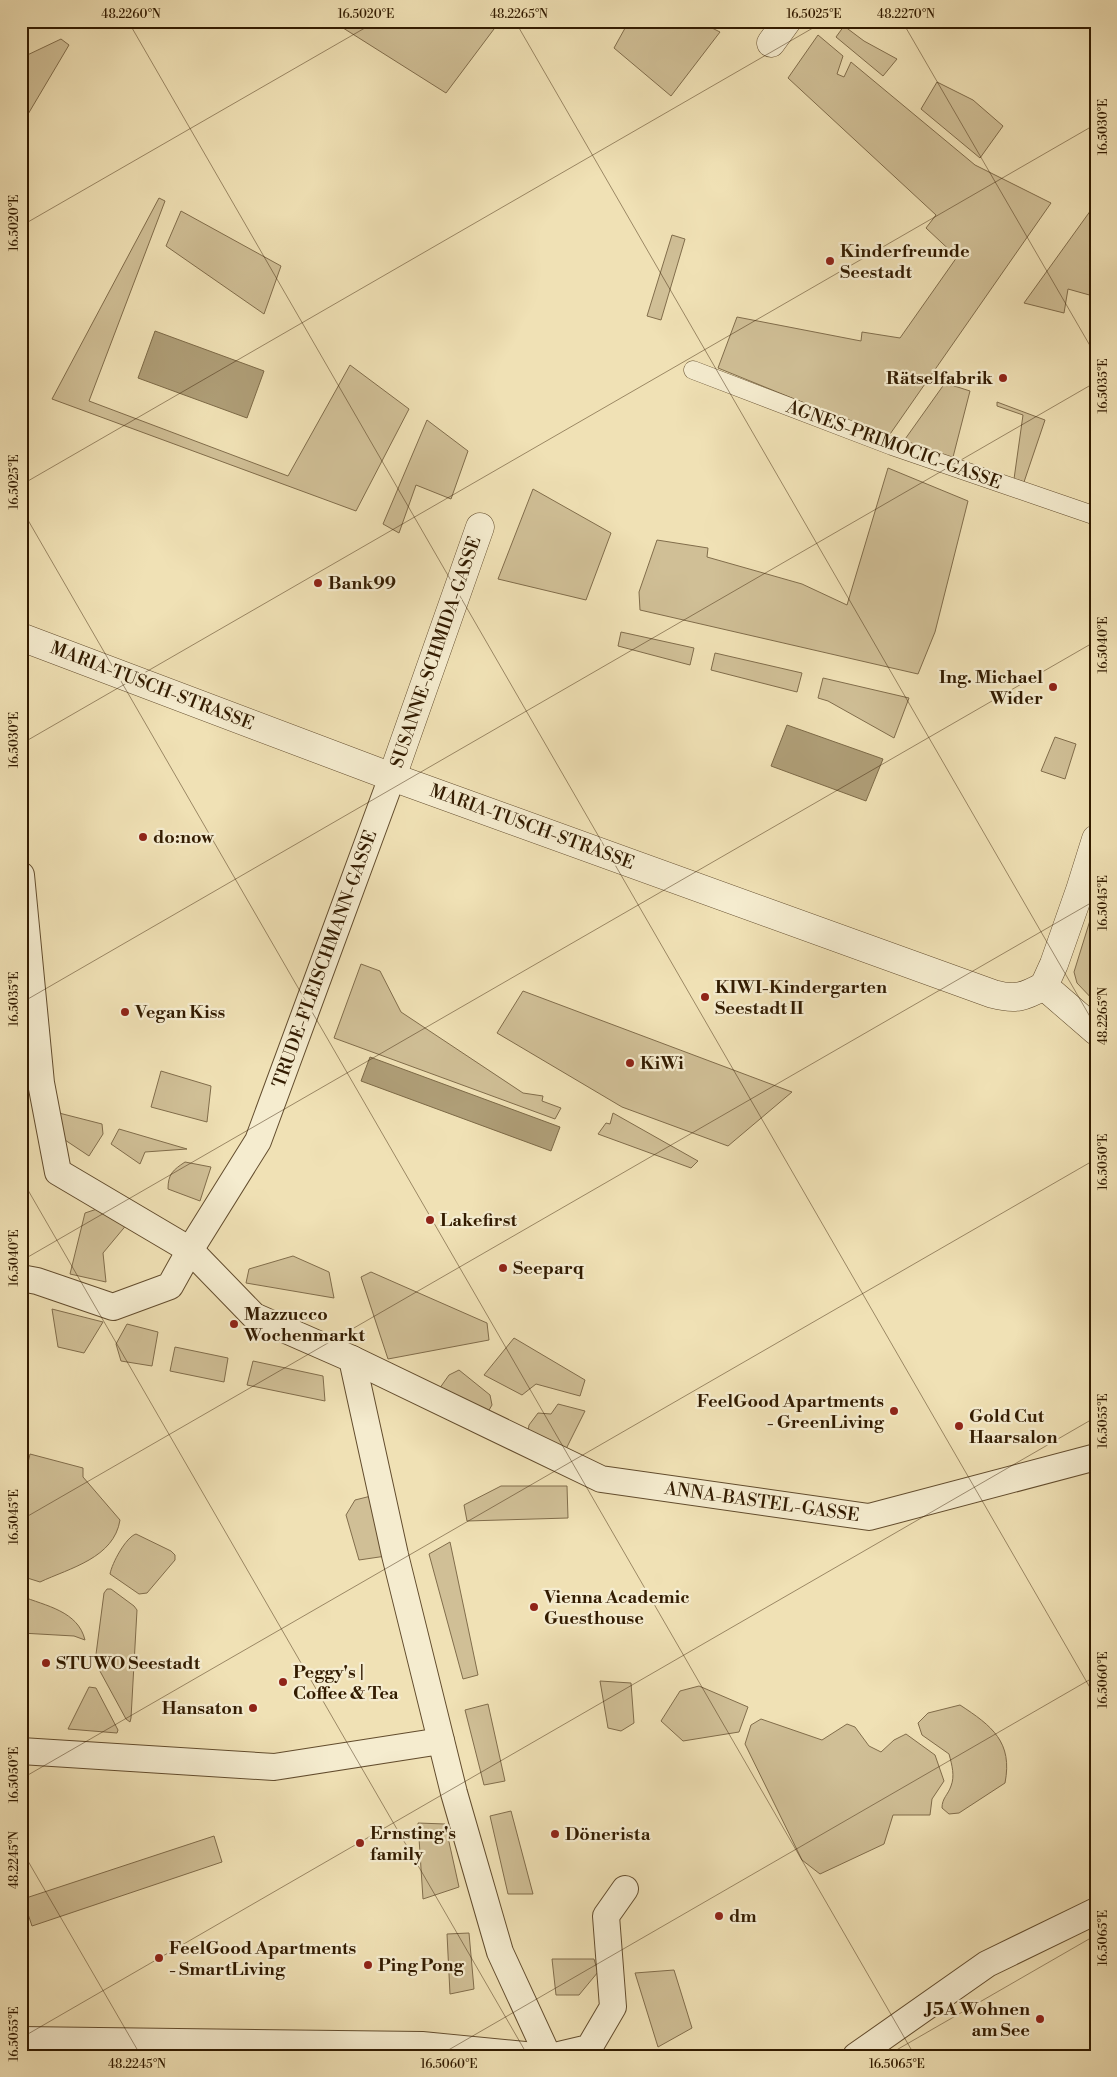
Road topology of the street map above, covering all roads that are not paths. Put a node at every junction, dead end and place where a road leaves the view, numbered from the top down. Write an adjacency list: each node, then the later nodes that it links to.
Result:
1 (786, 21): 2 (street)
2 (771, 43)
3 (693, 370): 4 (lane, AGNES-PRIMOCIC-GASSE)
4 (1096, 516)
5 (480, 527): 7 (street, SUSANNE-SCHMIDA-GASSE)
6 (21, 637): 7 (street, MARIA-TUSCH-STRASSE)
7 (392, 777): 10 (street, MARIA-TUSCH-STRASSE); 12 (street, TRUDE-FLEISCHMANN-GASSE)
8 (1096, 838): 10 (street)
9 (21, 875): 12 (street, ANNA-BASTEL-GASSE)
10 (1044, 986): 11 (street)
11 (1096, 1030)
12 (190, 1250): 13 (street, TRUDE-FLEISCHMANN-GASSE); 14 (street, ANNA-BASTEL-GASSE)
13 (29, 1279)
14 (352, 1359): 15 (street, ANNA-BASTEL-GASSE); 16 (street)
15 (1096, 1457)
16 (441, 1741): 17 (street); 22 (street)
17 (21, 1750)
18 (624, 1889): 23 (street)
19 (1096, 1911): 24 (street)
20 (21, 2040): 21 (street)
21 (535, 2056)
22 (548, 2056)
23 (555, 2056)
24 (856, 2056)

